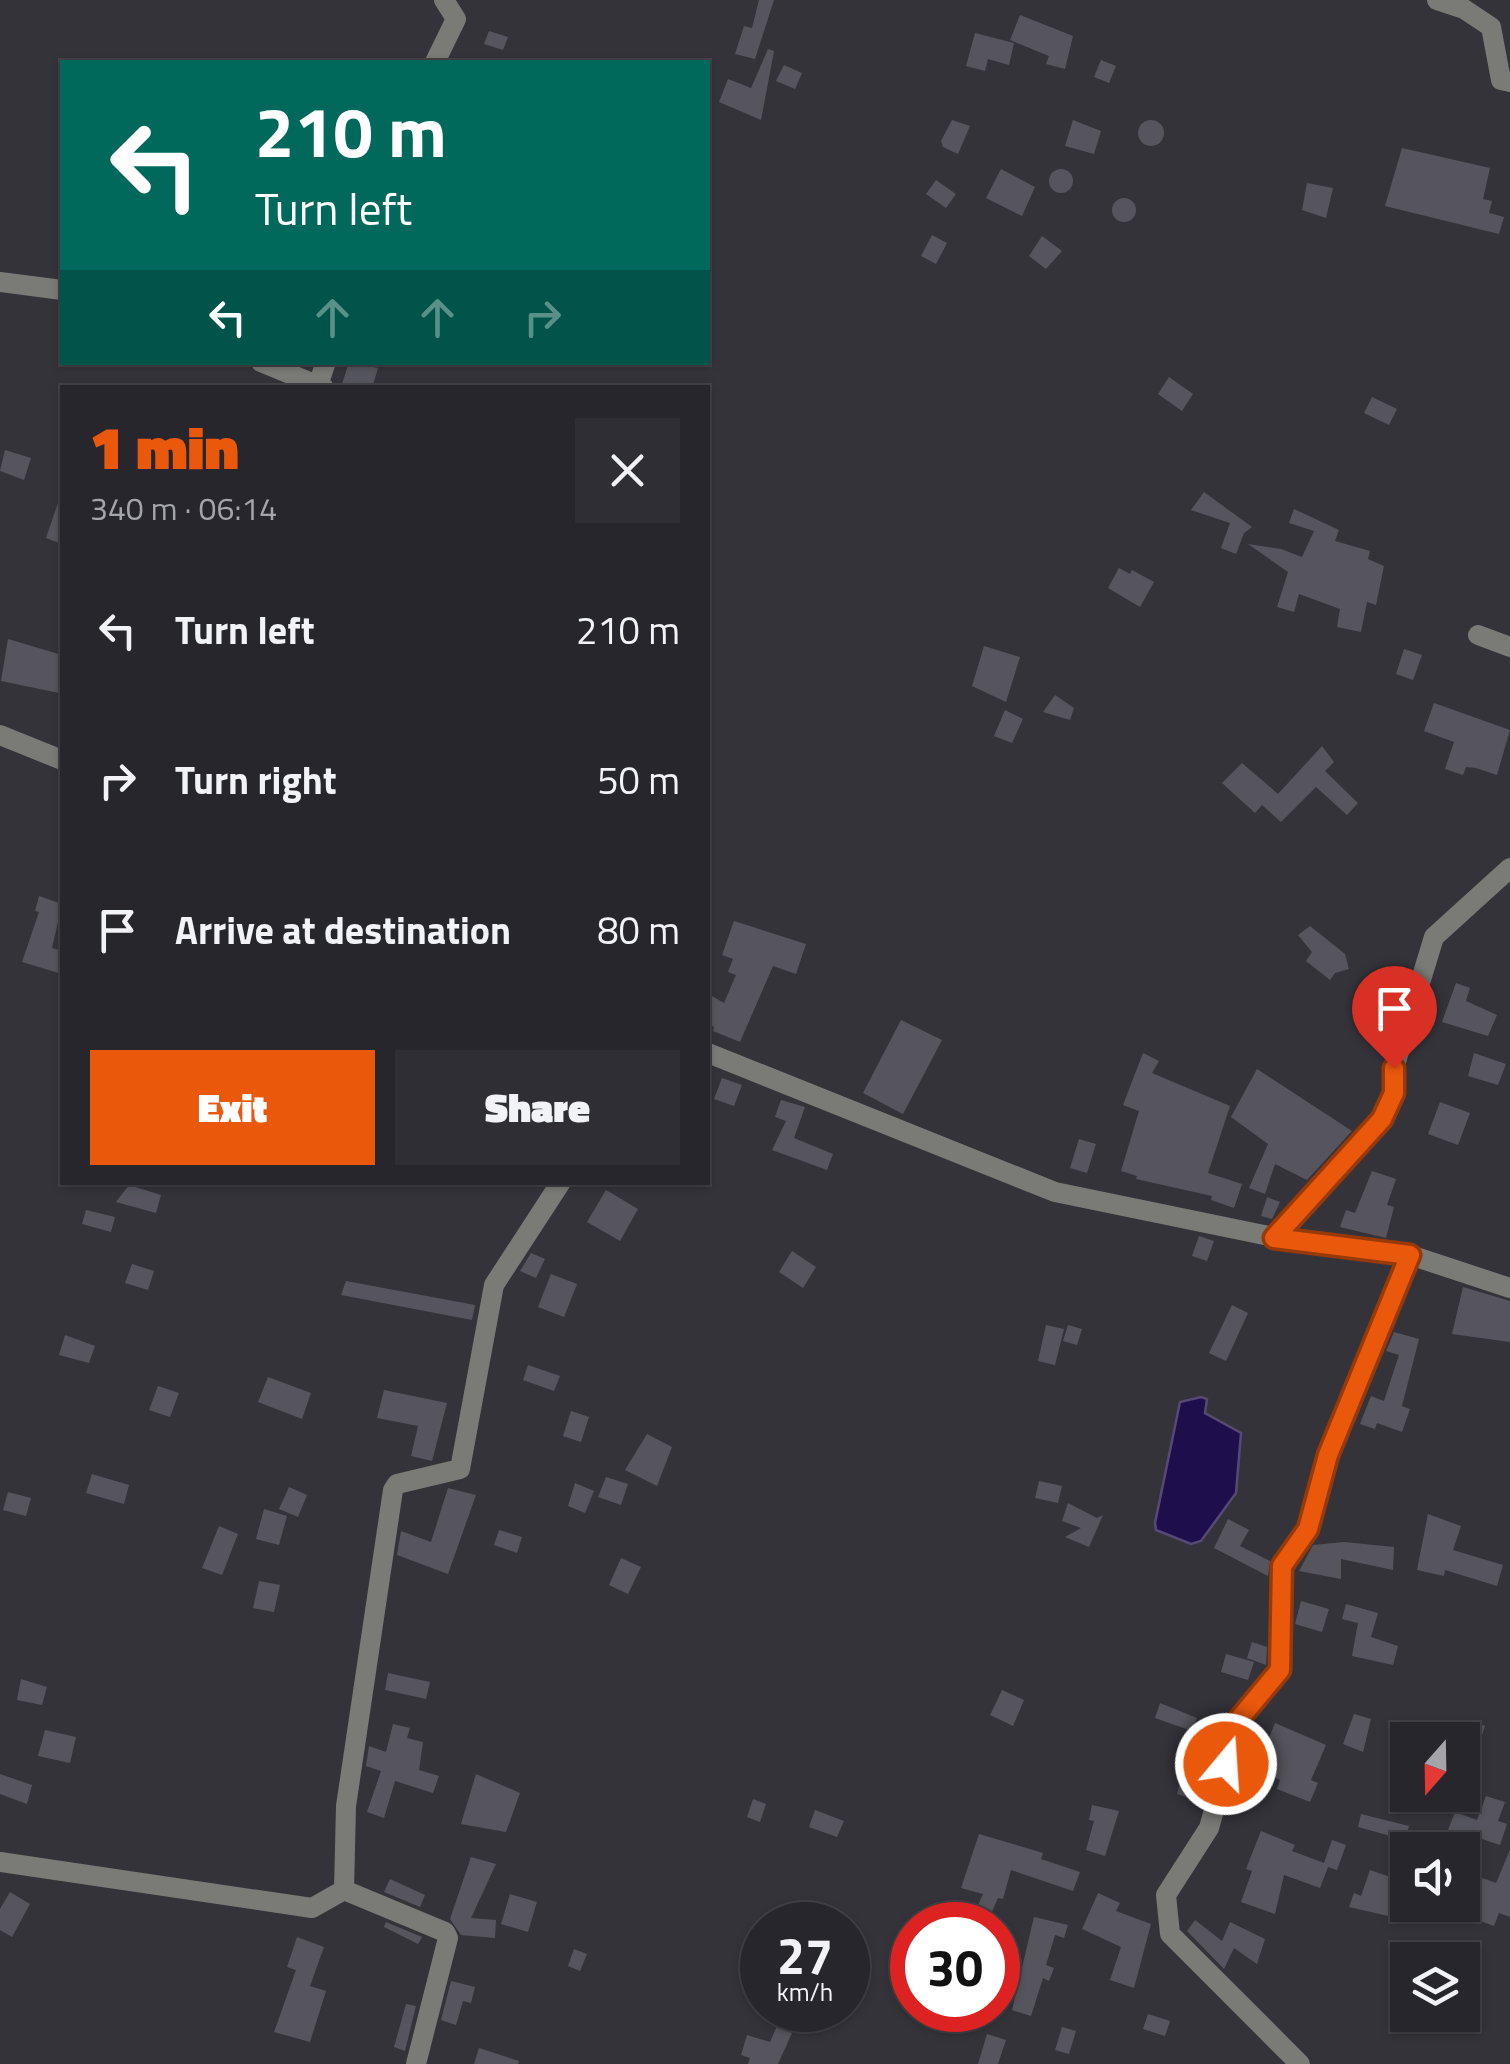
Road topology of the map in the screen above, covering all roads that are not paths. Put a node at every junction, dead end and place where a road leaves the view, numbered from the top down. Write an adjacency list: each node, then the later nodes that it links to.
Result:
1 (444, 0): 3 (street)
2 (1436, 0): 4 (street)
3 (437, 60)
4 (1510, 82)
5 (0, 282): 6 (street)
6 (60, 290)
7 (268, 365): 8 (street)
8 (318, 385)
9 (1478, 635): 10 (street)
10 (1510, 647)
11 (0, 735): 12 (street)
12 (60, 759)
13 (1510, 868): 16 (street)
14 (710, 1053): 16 (street)
15 (558, 1185): 20 (street)
16 (1274, 1238): 17 (street)
17 (1410, 1255): 18 (street); 22 (street)
18 (1510, 1288)
19 (0, 1862): 20 (street)
20 (344, 1890): 21 (street)
21 (416, 2064)
22 (1300, 2064)

